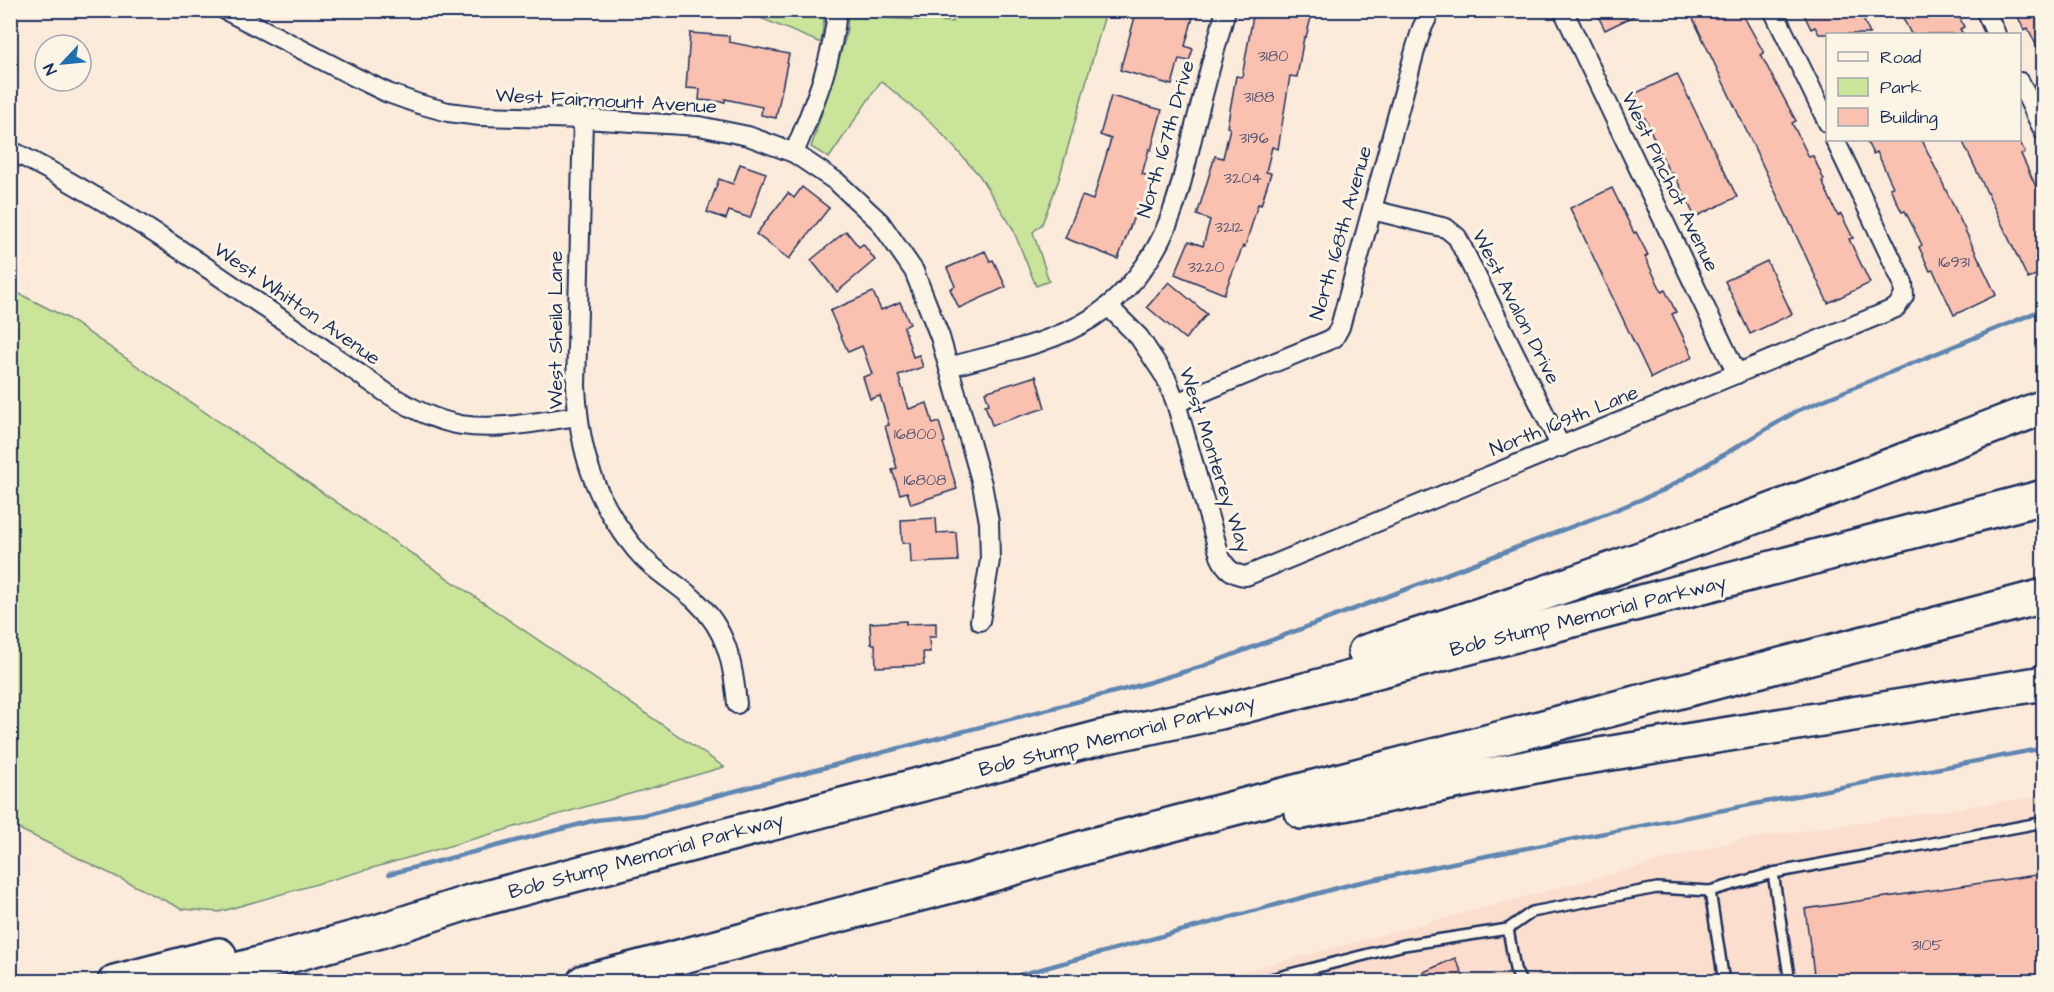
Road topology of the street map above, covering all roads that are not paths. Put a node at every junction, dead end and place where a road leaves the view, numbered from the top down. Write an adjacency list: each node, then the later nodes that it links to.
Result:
1 (225, 10): 10 (street, West Fairmount Avenue)
2 (837, 10): 15 (street)
3 (1226, 10): 17 (street, North 167th Drive)
4 (1431, 10): 16 (street, North 168th Avenue)
5 (1563, 10): 19 (street, West Pinchot Avenue)
6 (1773, 10): 11 (street)
7 (1985, 10): 8 (street)
8 (1996, 33)
9 (2021, 86): 12 (street)
10 (583, 119): 15 (street, West Fairmount Avenue); 22 (street, West Sheila Lane)
11 (1826, 121)
12 (2043, 132)
13 (1835, 141): 19 (street, North 169th Lane)
14 (10, 150): 22 (street, West Whitton Avenue)
15 (794, 153): 18 (street, West Fairmount Avenue)
16 (1372, 210): 20 (street, North 168th Avenue); 23 (street, West Avalon Drive)
17 (1108, 306): 18 (street, North 167th Drive); 20 (street, West Monterey Way)
18 (949, 367): 27 (street, West Fairmount Avenue)
19 (1737, 374): 23 (street, North 169th Lane)
20 (1176, 404): 25 (street, West Monterey Way)
21 (2043, 408): 30 (highway)
22 (578, 416): 29 (street, West Sheila Lane)
23 (1561, 447): 25 (street, North 169th Lane)
24 (2043, 497): 30 (highway, Bob Stump Memorial Parkway)
25 (1234, 573)
26 (2043, 596): 33 (highway)
27 (980, 621)
28 (2043, 683): 33 (highway)
29 (737, 704)
30 (1116, 734): 35 (highway, Bob Stump Memorial Parkway)
31 (2043, 822): 32 (lane)
32 (1773, 873): 34 (lane); 43 (lane)
33 (969, 881): 39 (highway)
34 (1710, 891): 36 (lane); 42 (lane)
35 (470, 902): 37 (highway); 38 (highway, Bob Stump Memorial Parkway)
36 (1508, 929): 40 (lane); 41 (lane)
37 (115, 981)
38 (192, 981)
39 (584, 981)
40 (1259, 981)
41 (1521, 981)
42 (1724, 981)
43 (1790, 981)

